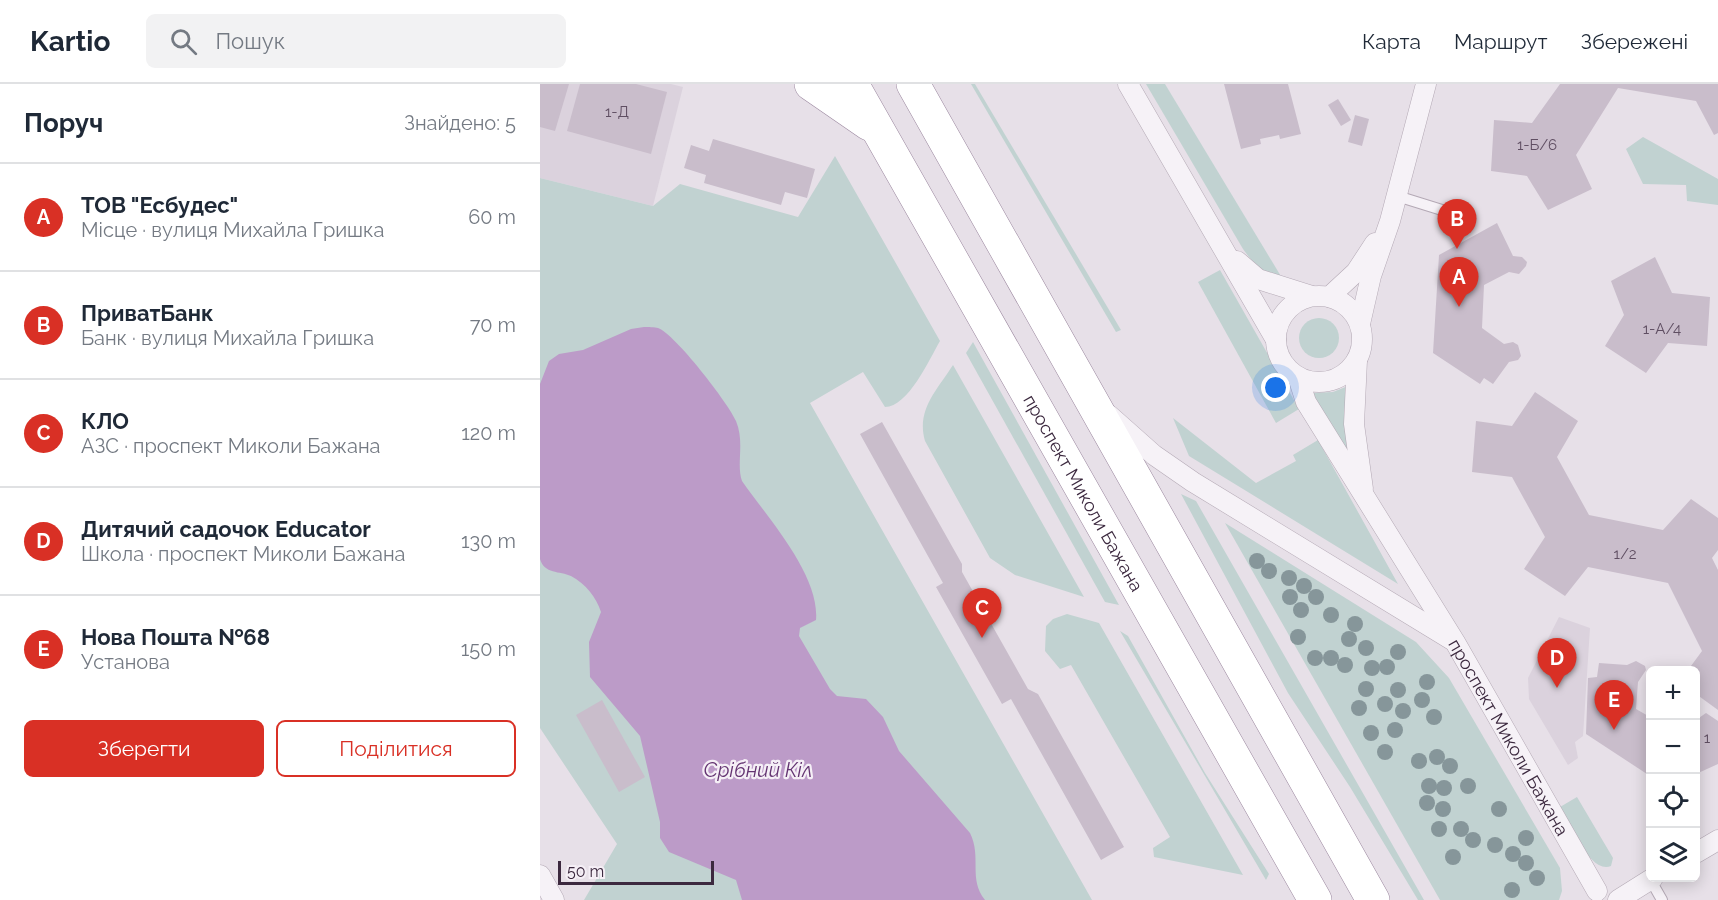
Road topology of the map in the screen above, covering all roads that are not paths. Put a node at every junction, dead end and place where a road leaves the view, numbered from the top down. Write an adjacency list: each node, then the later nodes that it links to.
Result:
1 (811, 84): 7 (highway)
2 (852, 84): 7 (highway, проспект Миколи Бажана)
3 (913, 84): 8 (highway)
4 (930, 84): 8 (highway)
5 (1128, 84): 12 (street)
6 (1426, 84): 9 (street)
7 (880, 133): 28 (highway, проспект Миколи Бажана)
8 (952, 154): 18 (highway)
9 (1397, 196): 10 (lane); 11 (street)
10 (1458, 215)
11 (1390, 221): 13 (street); 14 (street)
12 (1227, 253): 13 (street); 15 (street)
13 (1320, 296): 14 (street); 15 (street)
14 (1360, 324): 16 (street)
15 (1276, 340): 17 (street)
16 (1357, 360): 17 (street); 19 (street, проспект Миколи Бажана)
17 (1298, 377): 19 (street, проспект Миколи Бажана)
18 (1091, 399): 20 (street); 29 (highway)
19 (1363, 492): 20 (street, проспект Миколи Бажана)
20 (1455, 642): 26 (street, проспект Миколи Бажана)
21 (1718, 840): 22 (street)
22 (1700, 850)
23 (540, 875): 27 (street)
24 (1646, 881): 30 (street)
25 (1653, 882): 31 (lane)
26 (1592, 896): 30 (street)
27 (554, 900)
28 (1315, 900)
29 (1373, 900)
30 (1617, 900)
31 (1662, 900)

